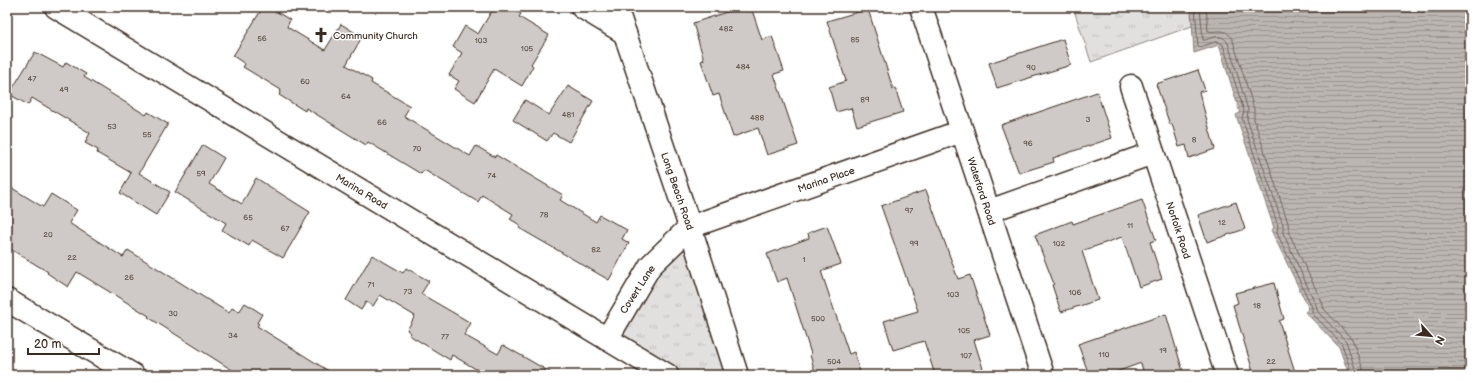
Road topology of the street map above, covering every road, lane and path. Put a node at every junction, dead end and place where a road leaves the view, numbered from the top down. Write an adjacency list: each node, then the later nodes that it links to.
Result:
1 (56, 7): 12 (street, Marina Road)
2 (582, 7): 5 (street)
3 (616, 7): 5 (street, Long Beach Road)
4 (921, 7): 7 (street, Waterford Road)
5 (625, 33): 10 (street, Long Beach Road)
6 (1131, 86): 8 (street, Norfolk Road)
7 (962, 131): 9 (street, Waterford Road); 10 (street, Marina Place)
8 (1153, 153): 9 (street); 17 (street, Norfolk Road)
9 (989, 211): 16 (street, Waterford Road)
10 (690, 227): 12 (street, Covert Lane); 15 (street, Long Beach Road)
11 (7, 300): 13 (street)
12 (607, 339): 14 (street, Marina Road)
13 (133, 375)
14 (667, 375)
15 (737, 375)
16 (1043, 375)
17 (1227, 375)

